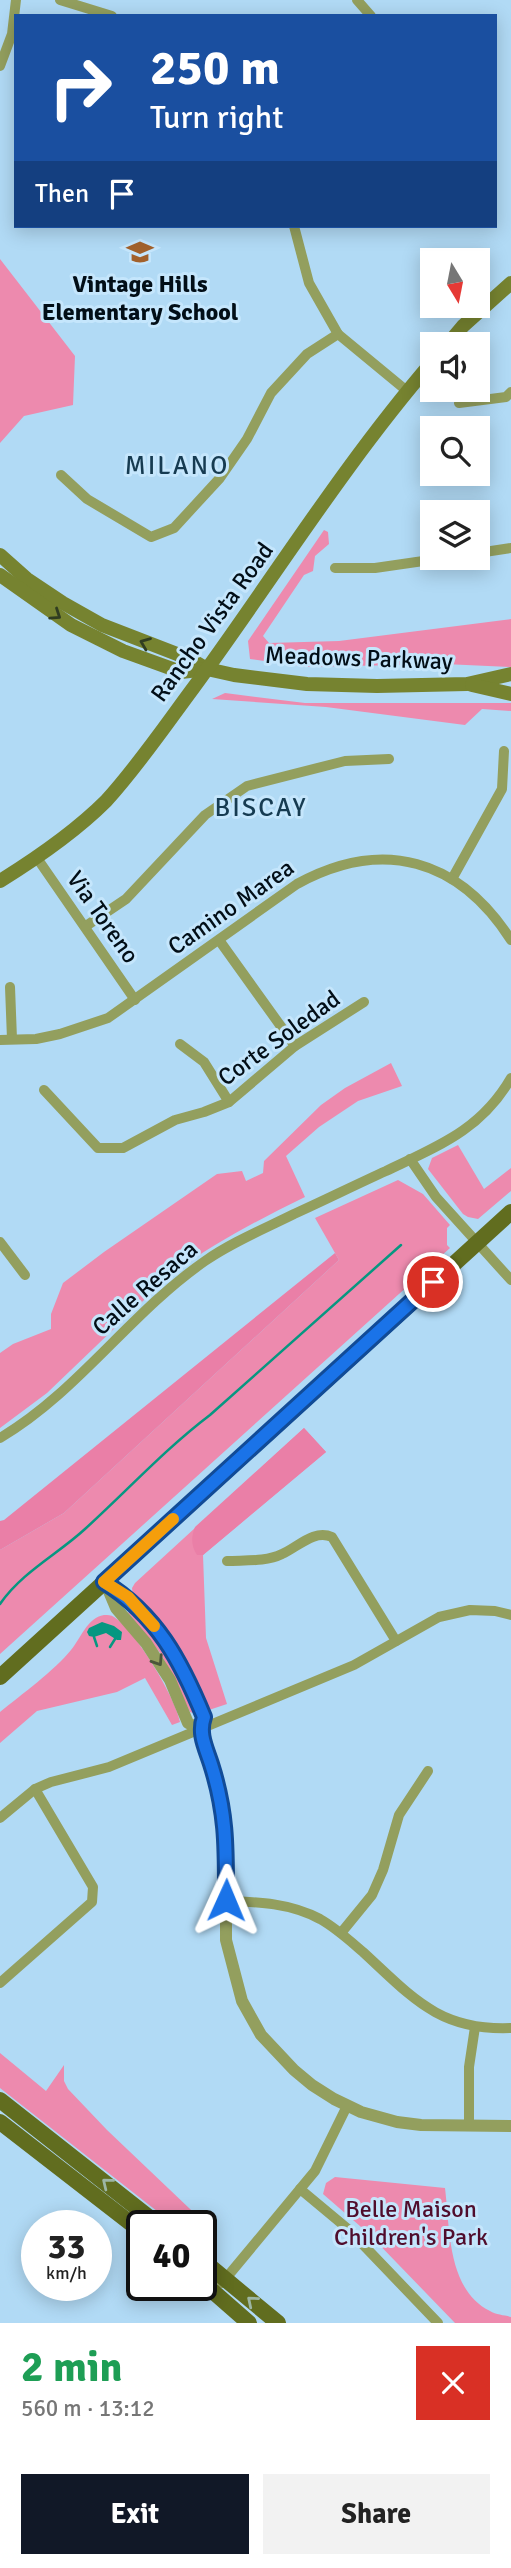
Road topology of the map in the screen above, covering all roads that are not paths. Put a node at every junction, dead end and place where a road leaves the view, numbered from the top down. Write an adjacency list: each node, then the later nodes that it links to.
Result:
1 (60, 0): 3 (street)
2 (357, 0): 4 (street)
3 (106, 14)
4 (369, 14)
5 (14, 17): 6 (street)
6 (0, 66)
7 (295, 228): 10 (street)
8 (511, 283): 9 (main road)
9 (459, 332)
10 (338, 334): 12 (street); 15 (street)
11 (420, 376): 12 (main road, Rancho Vista Road)
12 (407, 391): 22 (main road, Rancho Vista Road)
13 (511, 392): 14 (street)
14 (459, 403)
15 (61, 475)
16 (511, 548): 17 (street)
17 (490, 551)
18 (0, 555): 22 (main road, Meadows Parkway, one-way to 18)
19 (420, 562): 20 (street)
20 (335, 568)
21 (0, 575): 22 (main road, Meadows Parkway, one-way to 22)
22 (207, 669): 24 (main road, Meadows Parkway); 28 (main road, Rancho Vista Road)
23 (511, 674): 24 (main road, Meadows Parkway)
24 (467, 684): 25 (main road, Meadows Parkway)
25 (511, 694)
26 (504, 751): 29 (street)
27 (389, 759): 31 (street)
28 (37, 858): 30 (main road, Rancho Vista Road); 31 (street, Via Toreno)
29 (452, 879): 32 (street, Camino Marea); 33 (street, Camino Marea)
30 (0, 881)
31 (86, 926): 35 (street, Via Toreno)
32 (219, 940): 35 (street, Camino Marea); 39 (street)
33 (511, 940)
34 (10, 987): 37 (street)
35 (135, 1000): 37 (street, Camino Marea)
36 (364, 1002): 39 (street, Corte Soledad)
37 (6, 1040)
38 (180, 1044): 42 (street)
39 (295, 1046): 42 (street, Corte Soledad)
40 (511, 1078): 43 (street)
41 (44, 1090): 42 (street, Corte Soledad)
42 (229, 1102)
43 (411, 1159): 46 (street); 49 (street, Calle Resaca)
44 (511, 1212): 46 (main road)
45 (0, 1242): 47 (street)
46 (476, 1242): 48 (street); 51 (main road)
47 (24, 1275)
48 (511, 1280)
49 (0, 1438)
50 (227, 1561): 53 (street)
51 (104, 1582): 54 (main road); 55 (street)
52 (511, 1615): 53 (street)
53 (396, 1642): 55 (street)
54 (0, 1677)
55 (200, 1729): 57 (street); 59 (street)
56 (428, 1770): 60 (street)
57 (35, 1789): 58 (street); 61 (street)
58 (0, 1818)
59 (226, 1900): 60 (street); 65 (street)
60 (341, 1933): 62 (street)
61 (0, 1983)
62 (475, 2027): 63 (street); 67 (street)
63 (511, 2028)
64 (0, 2100): 70 (main road, one-way to 64)
65 (347, 2106): 67 (street); 69 (street)
66 (0, 2122): 71 (main road)
67 (469, 2126): 68 (street)
68 (511, 2126)
69 (300, 2189): 73 (street); 78 (street)
70 (140, 2210)
71 (126, 2220)
72 (217, 2272): 73 (main road)
73 (225, 2279): 74 (street); 77 (main road, one-way to 73)
74 (217, 2289)
75 (217, 2294): 76 (main road)
76 (249, 2323)
77 (278, 2323)
78 (438, 2323)

